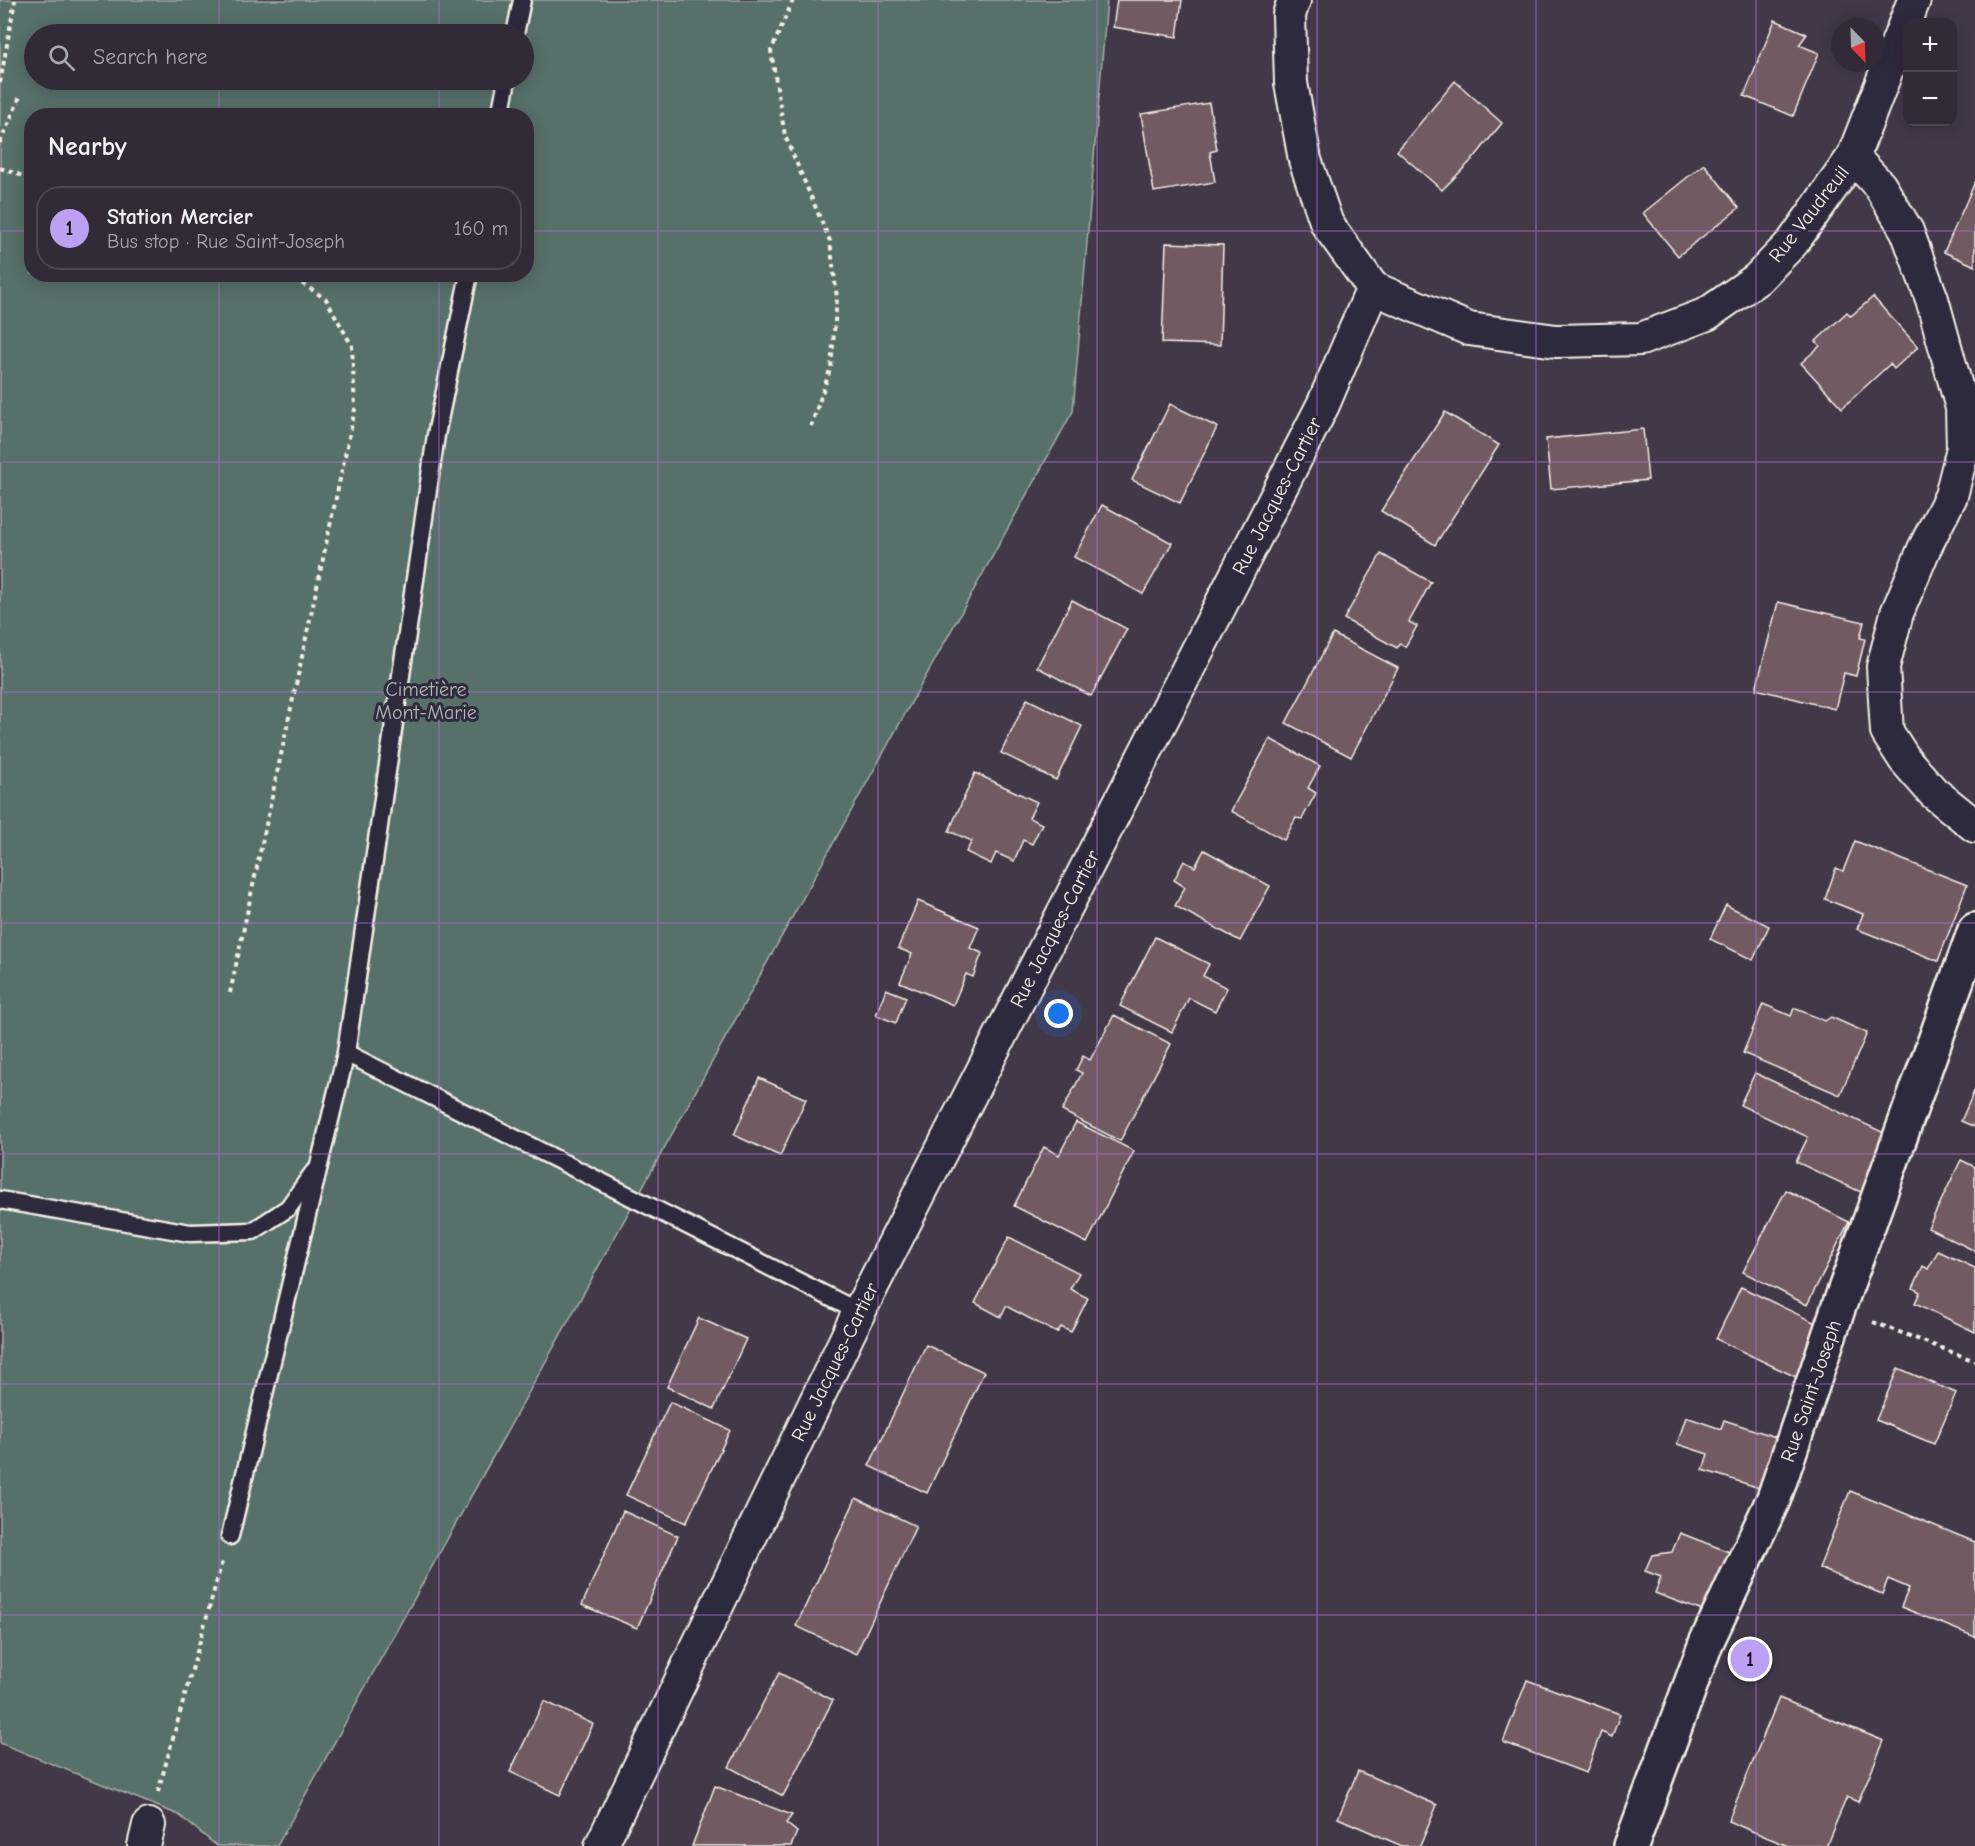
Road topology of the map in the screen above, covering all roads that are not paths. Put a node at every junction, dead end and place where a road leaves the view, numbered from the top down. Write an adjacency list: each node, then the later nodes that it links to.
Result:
1 (522, 0): 4 (lane)
2 (1294, 0): 9 (street)
3 (1914, 0): 7 (street, Rue Vaudreuil)
4 (517, 24)
5 (505, 90): 6 (lane)
6 (502, 108)
7 (1853, 157): 9 (street, Rue Vaudreuil); 10 (street)
8 (467, 282): 12 (lane)
9 (1373, 288): 15 (street, Rue Jacques-Cartier)
10 (1975, 826)
11 (1975, 930): 18 (street, Rue Saint-Joseph)
12 (346, 1053): 13 (lane); 15 (lane)
13 (319, 1165): 14 (lane); 16 (lane)
14 (0, 1200)
15 (859, 1312): 17 (street, Rue Jacques-Cartier)
16 (230, 1536)
17 (601, 1846)
18 (1631, 1846)

